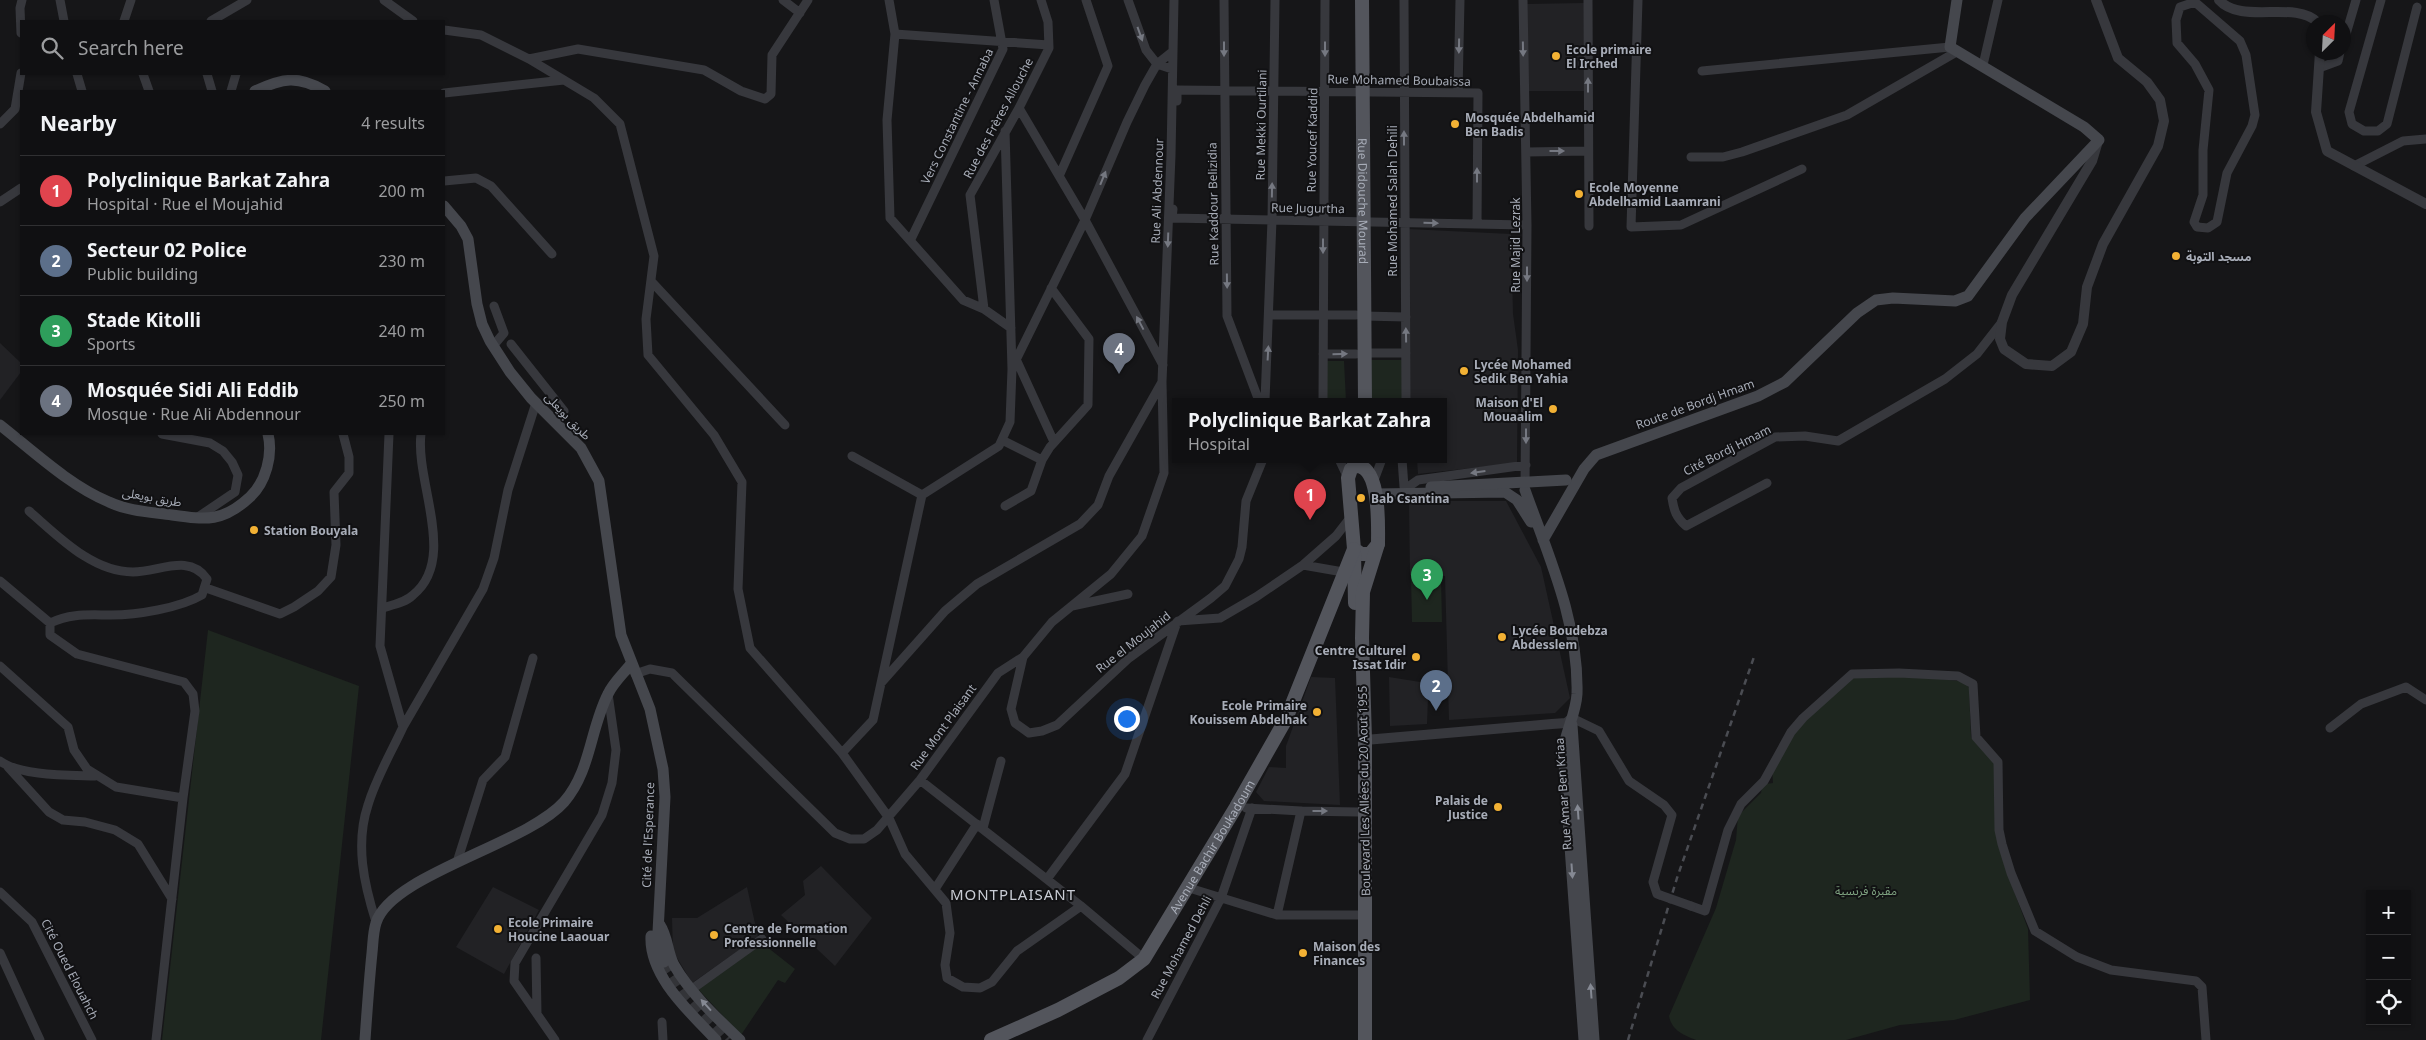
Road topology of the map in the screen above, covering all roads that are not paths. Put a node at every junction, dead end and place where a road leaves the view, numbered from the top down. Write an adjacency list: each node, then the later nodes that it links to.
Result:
1 (22, 0): 35 (street)
2 (60, 0): 36 (street)
3 (131, 0): 37 (street)
4 (247, 0): 38 (street)
5 (783, 0): 32 (street)
6 (808, 0): 32 (street)
7 (889, 0): 41 (street)
8 (994, 0): 42 (street, Vers Constantine - Annaba)
9 (1041, 0): 43 (street, Rue des Frères Allouche)
10 (1086, 0): 85 (street)
11 (1128, 0): 49 (street, one-way to 49)
12 (1174, 0): 45 (street, Rue Ali Abdennour)
13 (1224, 0): 66 (street, Rue Kaddour Belizidia, one-way to 66)
14 (1275, 0): 67 (street, Rue Mekki Ourtilani)
15 (1325, 0): 68 (street, Rue Youcef Kaddid, one-way to 68)
16 (1356, 0): 69 (main road, Rue Didouche Mourad)
17 (1362, 0): 69 (main road, Rue Didouche Mourad)
18 (1404, 0): 70 (street, Rue Mohamed Salah Dehili)
19 (1460, 0): 72 (street, one-way to 72)
20 (1523, 0): 79 (street, Rue Majid Lezrak, one-way to 79)
21 (1588, 0): 78 (street, one-way to 21)
22 (1638, 0): 84 (street)
23 (1957, 0): 44 (main road)
24 (1998, 0): 50 (street)
25 (2096, 0): 110 (street)
26 (2219, 0): 33 (street)
27 (2356, 0): 34 (street)
28 (2381, 0): 31 (street)
29 (384, 1): 39 (street)
30 (2196, 1): 30 (street)
31 (2417, 7)
32 (800, 14): 46 (street)
33 (2311, 15)
34 (2351, 17)
35 (20, 20)
36 (64, 20)
37 (124, 20)
38 (213, 20)
39 (412, 20)
40 (445, 30): 46 (street)
41 (895, 34): 42 (street); 100 (street)
42 (1002, 42): 43 (street); 100 (street, Vers Constantine - Annaba)
43 (1049, 45): 73 (street, Rue des Frères Allouche)
44 (1954, 49): 50 (main road); 53 (street); 81 (street)
45 (1172, 52): 49 (street); 52 (street, Rue Ali Abdennour)
46 (529, 58): 59 (street)
47 (2320, 60): 51 (street)
48 (2338, 60): 51 (street)
49 (1157, 64): 52 (street); 92 (street, one-way to 49)
50 (1983, 65): 77 (main road)
51 (2319, 68): 83 (street)
52 (1172, 69): 80 (street, Rue Ali Abdennour)
53 (1702, 71)
54 (21, 75): 74 (street)
55 (77, 75): 60 (street)
56 (142, 75): 61 (street)
57 (206, 75): 62 (street)
58 (236, 75): 63 (street)
59 (564, 80): 71 (street); 102 (street)
60 (82, 90)
61 (149, 90)
62 (212, 90)
63 (231, 90)
64 (257, 90): 65 (main road)
65 (322, 90)
66 (1224, 90): 67 (street, Rue Mohamed Boubaissa); 80 (street, Rue Mohamed Boubaissa); 91 (street, Rue Kaddour Belizidia)
67 (1274, 91): 68 (street, Rue Mohamed Boubaissa); 93 (street, Rue Mekki Ourtilani, one-way to 67)
68 (1325, 91): 69 (street, Rue Mohamed Boubaissa); 94 (street, Rue Youcef Kaddid)
69 (1360, 91): 70 (street, Rue Mohamed Boubaissa); 95 (main road, Rue Didouche Mourad)
70 (1404, 92): 72 (street, Rue Mohamed Boubaissa); 96 (street, Rue Mohamed Salah Dehili, one-way to 70)
71 (445, 93)
72 (1458, 93): 97 (street, Rue Mohamed Boubaissa, one-way to 72)
73 (1019, 108): 75 (street, Rue des Frères Allouche); 85 (street)
74 (0, 124)
75 (1005, 131): 105 (street, Rue des Frères Allouche); 111 (street)
76 (2426, 139): 83 (street)
77 (2099, 140): 110 (street); 147 (main road, Route de Bordj Hmam)
78 (1588, 151): 79 (street, one-way to 78); 99 (street)
79 (1526, 152): 98 (street, Rue Majid Lezrak)
80 (1171, 155): 82 (street, Rue Ali Abdennour)
81 (1691, 157)
82 (1171, 166): 91 (street, Rue Jugurtha); 118 (street, Rue Ali Abdennour, one-way to 118)
83 (2354, 166): 89 (street)
84 (1802, 169)
85 (1060, 174): 92 (street)
86 (445, 181): 101 (street)
87 (20, 189): 88 (street)
88 (0, 202)
89 (2426, 204)
90 (445, 207): 113 (main road, طريق بويعلى)
91 (1226, 219): 93 (street, Rue Jugurtha); 121 (street, Rue Kaddour Belizidia, one-way to 121)
92 (1085, 220): 103 (street); 118 (street, one-way to 92)
93 (1272, 220): 94 (street, Rue Jugurtha); 106 (street, Rue Mekki Ourtilani)
94 (1323, 221): 95 (street, Rue Jugurtha); 107 (street, Rue Youcef Kaddid, one-way to 107)
95 (1360, 222): 96 (street, Rue Jugurtha); 108 (main road, Rue Didouche Mourad)
96 (1405, 223): 97 (street, Rue Jugurtha, one-way to 97); 109 (street, Rue Mohamed Salah Dehili)
97 (1477, 224): 98 (street, Rue Jugurtha)
98 (1528, 225): 146 (street, Rue Majid Lezrak, one-way to 146)
99 (1589, 226)
100 (911, 239): 105 (street)
101 (552, 254)
102 (651, 282): 130 (street); 185 (street)
103 (1051, 288): 117 (street); 137 (street)
104 (494, 306): 113 (street)
105 (984, 309): 111 (street)
106 (1269, 315): 107 (street); 122 (street, Rue Mekki Ourtilani, one-way to 106)
107 (1323, 315): 108 (street); 116 (street, Rue Youcef Kaddid)
108 (1360, 316): 109 (street); 114 (main road, Rue Didouche Mourad)
109 (1406, 317): 115 (street, Rue Mohamed Salah Dehili, one-way to 109)
110 (2002, 322): 151 (street, Cité Bordj Hmam)
111 (1011, 328): 119 (street)
112 (511, 344): 129 (street)
113 (493, 346): 127 (main road, طريق بويعلى)
114 (1360, 353): 115 (street); 116 (street, one-way to 114); 124 (main road, Rue Didouche Mourad); 125 (main road, Rue Didouche Mourad)
115 (1406, 353): 126 (street, Rue Mohamed Salah Dehili)
116 (1323, 354): 123 (street, Rue Youcef Kaddid)
117 (1016, 359): 119 (street); 137 (street)
118 (1163, 366): 120 (street, Rue Ali Abdennour)
119 (1012, 369): 136 (street)
120 (1162, 382): 168 (street, Rue Mont Plaisant); 176 (street)
121 (1258, 398)
122 (1266, 398)
123 (1323, 398)
124 (1356, 398)
125 (1365, 398)
126 (1406, 398)
127 (536, 403): 129 (main road, طريق بويعلى); 181 (street)
128 (0, 424): 158 (main road, طريق بويعلى)
129 (557, 424): 175 (main road, طريق بويعلى)
130 (785, 425)
131 (167, 435): 158 (street)
132 (268, 435): 158 (main road, طريق بويعلى)
133 (343, 435): 166 (street)
134 (389, 435): 169 (street)
135 (421, 435): 169 (street)
136 (1002, 440): 139 (street); 155 (street)
137 (1054, 442): 139 (street)
138 (852, 456): 155 (street)
139 (1042, 460): 156 (street)
140 (1261, 463): 170 (street)
141 (1342, 463): 149 (street)
142 (1351, 463): 149 (main road)
143 (1368, 463): 152 (main road)
144 (1381, 463): 152 (street)
145 (1402, 463): 148 (street)
146 (1526, 465): 150 (street, one-way to 150); 154 (street, Rue Majid Lezrak)
147 (1584, 469): 153 (main road, bridge); 160 (main road, Route de Bordj Hmam)
148 (1403, 475): 150 (street); 153 (street)
149 (1348, 476): 152 (main road); 159 (main road)
150 (1418, 480): 153 (street)
151 (1767, 483)
152 (1374, 486): 153 (main road); 160 (main road); 162 (main road, Boulevard Les Allées du 20 Aout 1955)
153 (1406, 487)
154 (1525, 490): 160 (main road)
155 (922, 496): 176 (street)
156 (1005, 506)
157 (29, 511): 166 (street)
158 (197, 518)
159 (1350, 518): 161 (main road); 163 (street, Rue el Moujahid)
160 (1543, 540): 179 (main road)
161 (1354, 549): 162 (main road); 164 (main road)
162 (1374, 549): 164 (main road); 184 (main road, Boulevard Les Allées du 20 Aout 1955)
163 (1303, 565): 164 (street); 170 (street, Rue el Moujahid)
164 (1346, 572): 192 (main road, Avenue Bachir Boukadoum); 195 (main road, Boulevard Les Allées du 20 Aout 1955)
165 (0, 581): 171 (street)
166 (206, 588): 171 (street)
167 (1128, 594): 168 (street)
168 (1069, 607): 172 (street, Rue Mont Plaisant)
169 (382, 608): 181 (street)
170 (1177, 621): 172 (street, Rue el Moujahid); 199 (street)
171 (50, 623): 191 (street)
172 (1023, 657): 190 (street, Rue Mont Plaisant)
173 (534, 658): 198 (street)
174 (0, 666): 189 (street)
175 (633, 669): 177 (main road); 196 (street, Rue Mont Plaisant); 208 (main road, Cité de l'Esperance)
176 (881, 683): 185 (street)
177 (608, 693): 198 (main road); 216 (street)
178 (2426, 700): 182 (street)
179 (1572, 718): 180 (street); 183 (main road, Rue Amar Ben Kriaa); 231 (main road, Rue Amar Ben Kriaa, one-way to 179); 232 (street, bridge)
180 (1552, 724): 183 (street); 184 (street)
181 (402, 728): 209 (street)
182 (2330, 728)
183 (1565, 738): 230 (main road, Rue Amar Ben Kriaa, one-way to 230)
184 (1365, 740): 229 (main road, Boulevard Les Allées du 20 Aout 1955)
185 (842, 753): 196 (street)
186 (0, 761): 188 (street)
187 (1001, 761): 197 (street)
188 (8, 767): 189 (street); 204 (street)
189 (98, 776): 191 (street)
190 (920, 780): 196 (street, Rue Mont Plaisant); 197 (street)
191 (183, 798): 204 (street)
192 (1236, 807): 193 (street); 200 (main road, Avenue Bachir Boukadoum)
193 (1252, 808): 194 (street); 203 (street, Rue Mohamed Dehli)
194 (1301, 811): 195 (street, one-way to 195); 206 (street)
195 (1358, 812): 207 (main road, Boulevard Les Allées du 20 Aout 1955)
196 (889, 818): 201 (street)
197 (980, 826): 199 (street); 201 (street)
198 (457, 862): 209 (main road)
199 (1047, 879): 205 (street)
200 (1186, 887): 203 (street); 213 (main road, Avenue Bachir Boukadoum)
201 (935, 889): 205 (street)
202 (0, 892): 219 (street, Cité Oued Elouahch)
203 (1221, 898): 206 (street); 227 (street, Rue Mohamed Dehli)
204 (172, 899): 220 (street)
205 (1081, 906): 213 (street)
206 (1277, 915): 207 (street)
207 (1358, 916): 228 (main road, Boulevard Les Allées du 20 Aout 1955)
208 (658, 921): 214 (main road, Cité de l'Esperance); 215 (main road); 224 (main road)
209 (376, 922): 221 (main road)
210 (762, 939): 215 (street)
211 (0, 953): 218 (street)
212 (536, 958): 216 (street)
213 (1144, 959): 226 (main road, Avenue Bachir Boukadoum)
214 (664, 962)
215 (692, 988): 225 (main road, one-way to 215)
216 (537, 1015): 222 (street)
217 (662, 1022): 223 (street)
218 (40, 1040)
219 (92, 1040)
220 (156, 1040)
221 (365, 1040)
222 (555, 1040)
223 (663, 1040)
224 (716, 1040)
225 (740, 1040)
226 (991, 1040)
227 (1147, 1040)
228 (1358, 1040)
229 (1365, 1040)
230 (1584, 1040)
231 (1594, 1040)
232 (2206, 1040)

